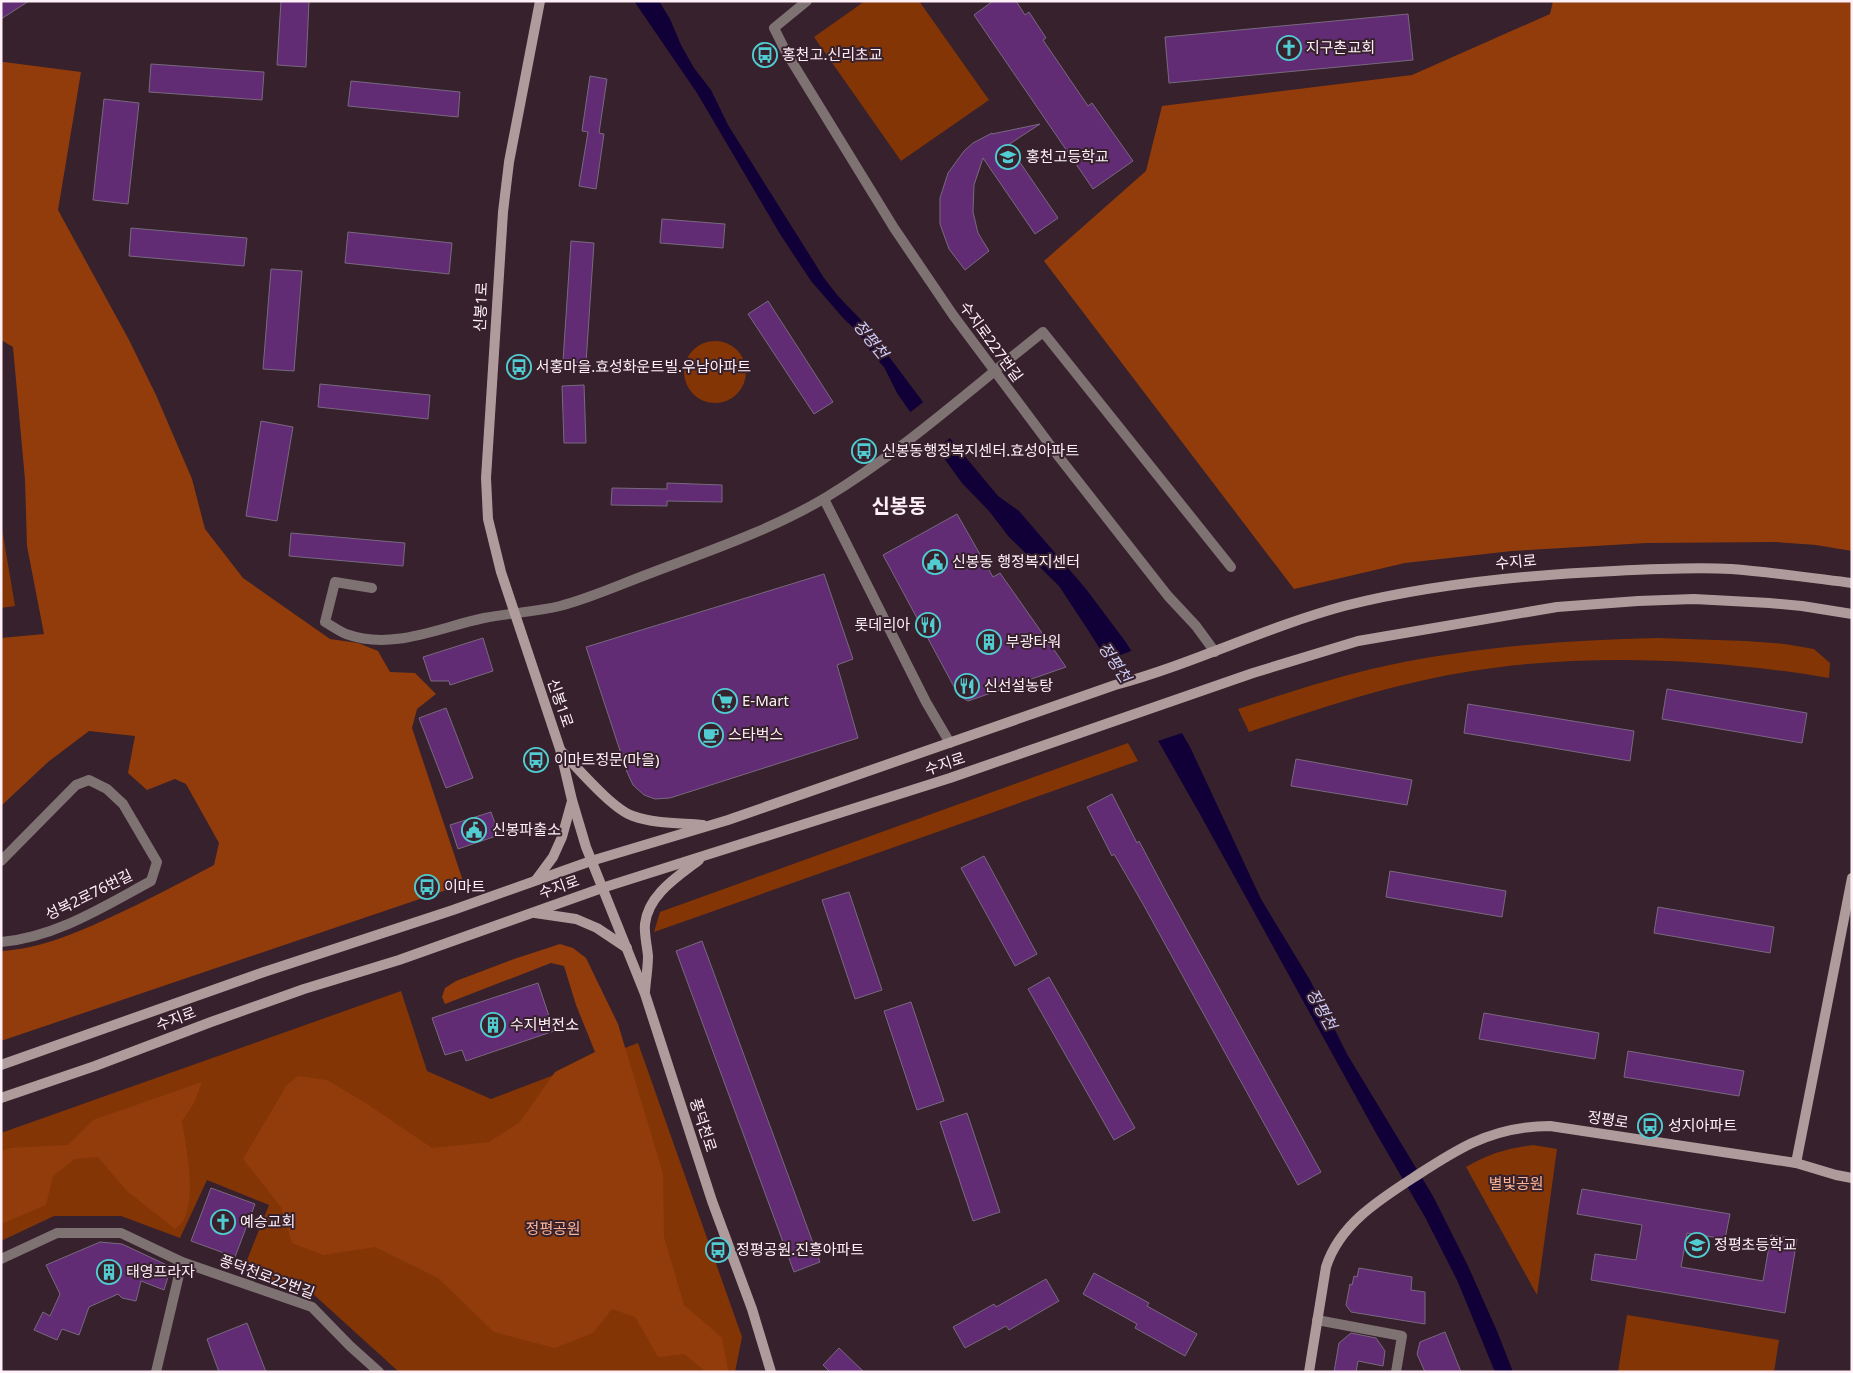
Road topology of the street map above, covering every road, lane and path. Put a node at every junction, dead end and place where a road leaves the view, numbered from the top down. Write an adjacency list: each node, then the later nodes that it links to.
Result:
1 (540, 1): 8 (main road, 신봉1로)
2 (806, 1): 3 (street, 수지로227번길)
3 (994, 371): 4 (street); 5 (street); 10 (street, 수지로227번길)
4 (824, 499): 8 (street); 11 (street)
5 (1231, 567)
6 (1852, 582): 10 (main road, 수지로)
7 (372, 588): 8 (street)
8 (514, 614): 12 (main road, 신봉1로)
9 (1852, 614): 15 (main road, 수지로)
10 (1215, 652): 11 (main road, 수지로)
11 (950, 744): 14 (main road, 수지로)
12 (560, 750): 13 (main road, 신봉1로); 14 (main road)
13 (572, 800): 16 (main road, 신봉1로); 19 (main road)
14 (708, 826): 16 (main road, 수지로)
15 (705, 856): 20 (main road, 수지로); 24 (main road)
16 (591, 860): 19 (main road, 수지로); 20 (main road, 신봉1로)
17 (1, 861): 22 (street, 성복2로76번길)
18 (1852, 878): 27 (main road)
19 (536, 880): 25 (main road, 수지로)
20 (602, 888): 21 (main road, 수지로); 23 (main road, 풍덕천로)
21 (532, 913): 23 (main road); 26 (main road, 수지로)
22 (1, 942)
23 (626, 948): 24 (main road, 풍덕천로)
24 (645, 994): 34 (main road, 풍덕천로)
25 (1, 1065)
26 (1, 1098)
27 (1796, 1164): 28 (main road, 정평로); 31 (main road, 정평로)
28 (1852, 1178)
29 (1, 1259): 30 (street, 풍덕천로22번길)
30 (182, 1262): 32 (street); 33 (street, 풍덕천로22번길)
31 (1317, 1320): 35 (main road); 36 (street)
32 (156, 1372)
33 (379, 1372)
34 (771, 1372)
35 (1309, 1372)
36 (1396, 1372)

